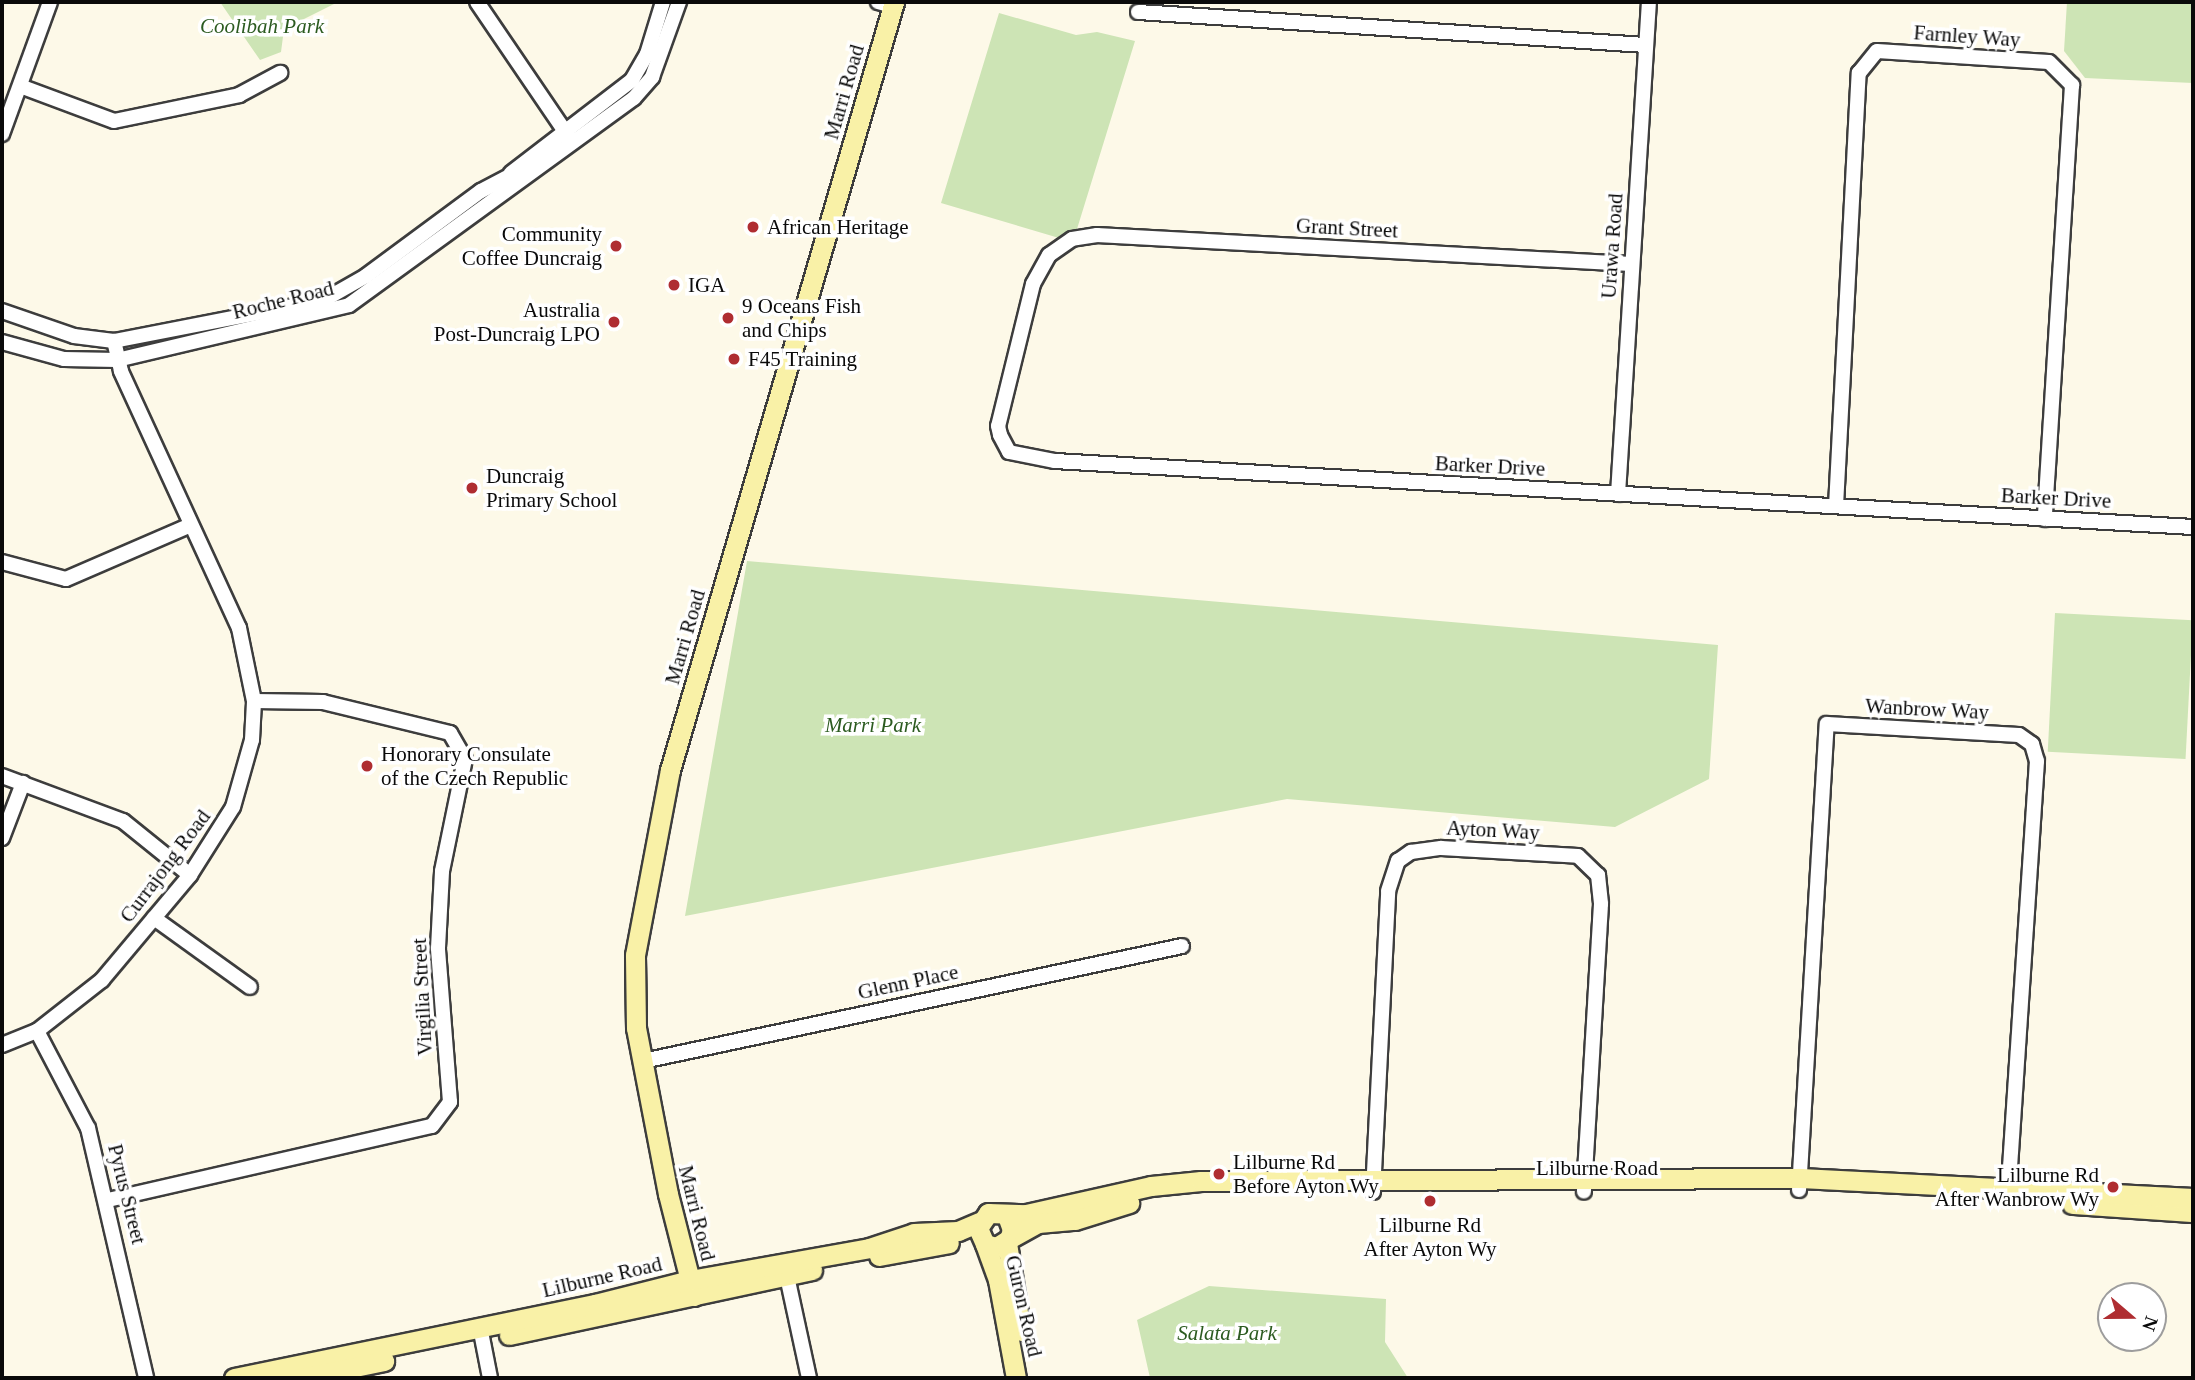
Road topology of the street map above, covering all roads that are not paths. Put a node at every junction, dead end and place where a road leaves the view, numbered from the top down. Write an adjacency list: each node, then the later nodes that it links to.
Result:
1 (50, 2): 10 (street)
2 (477, 2): 12 (street)
3 (663, 2): 12 (street, Roche Road)
4 (679, 2): 12 (street, Roche Road)
5 (1649, 2): 8 (street, Urawa Road)
6 (888, 3): 37 (street, Marri Road)
7 (1138, 12): 8 (street)
8 (1646, 45): 16 (street, Urawa Road)
9 (280, 73): 10 (street)
10 (20, 86): 11 (street)
11 (2, 134)
12 (570, 137): 13 (street, Roche Road); 14 (street, Roche Road)
13 (535, 170): 14 (street, Roche Road); 20 (street, Roche Road)
14 (502, 180): 18 (street, Roche Road)
15 (1061, 245): 16 (street, Grant Street); 21 (street, Barker Drive)
16 (1631, 264): 21 (street, Urawa Road)
17 (2, 311): 18 (street, Roche Road)
18 (114, 341): 20 (street, Currajong Road)
19 (2, 342): 20 (street, Roche Road)
20 (117, 360): 24 (street, Currajong Road)
21 (1618, 494): 22 (street, Barker Drive)
22 (1836, 506): 23 (street, Barker Drive); 23 (street, Farnley Way)
23 (2045, 519): 25 (street, Barker Drive)
24 (191, 525): 26 (street); 27 (street, Currajong Road)
25 (2193, 527)
26 (2, 562)
27 (254, 701): 31 (street, Currajong Road); 43 (street, Virgilia Street)
28 (2, 776): 29 (street)
29 (23, 783): 30 (street); 31 (street)
30 (2, 838)
31 (190, 875): 32 (street, Currajong Road)
32 (154, 918): 34 (street); 35 (street, Currajong Road)
33 (1182, 946): 37 (street, Glenn Place)
34 (250, 986)
35 (37, 1031): 36 (street, Currajong Road); 43 (street, Pyrus Street)
36 (2, 1045)
37 (643, 1060): 49 (street, Marri Road)
38 (1585, 1184): 39 (street, Lilburne Road); 40 (street, Lilburne Road); 40 (street, Ayton Way)
39 (1800, 1184): 41 (street, Lilburne Road); 41 (street, Wanbrow Way)
40 (1373, 1185): 45 (street, Lilburne Road); 47 (street, Lilburne Road)
41 (2009, 1194): 42 (street, Lilburne Road); 44 (street, Lilburne Road)
42 (2193, 1198)
43 (108, 1200): 51 (street, Pyrus Street)
44 (2193, 1212)
45 (1007, 1216): 46 (street); 47 (street)
46 (982, 1236): 47 (street); 48 (street, Lilburne Road); 56 (street, Guron Road)
47 (1008, 1241): 57 (street, Guron Road)
48 (785, 1269): 49 (street, Lilburne Road); 55 (street)
49 (692, 1288): 50 (street, Lilburne Road)
50 (481, 1334): 52 (street, Lilburne Road); 53 (street, Lilburne Road); 54 (street)
51 (146, 1378)
52 (234, 1378)
53 (301, 1378)
54 (490, 1378)
55 (808, 1378)
56 (1016, 1378)
57 (1030, 1378)

